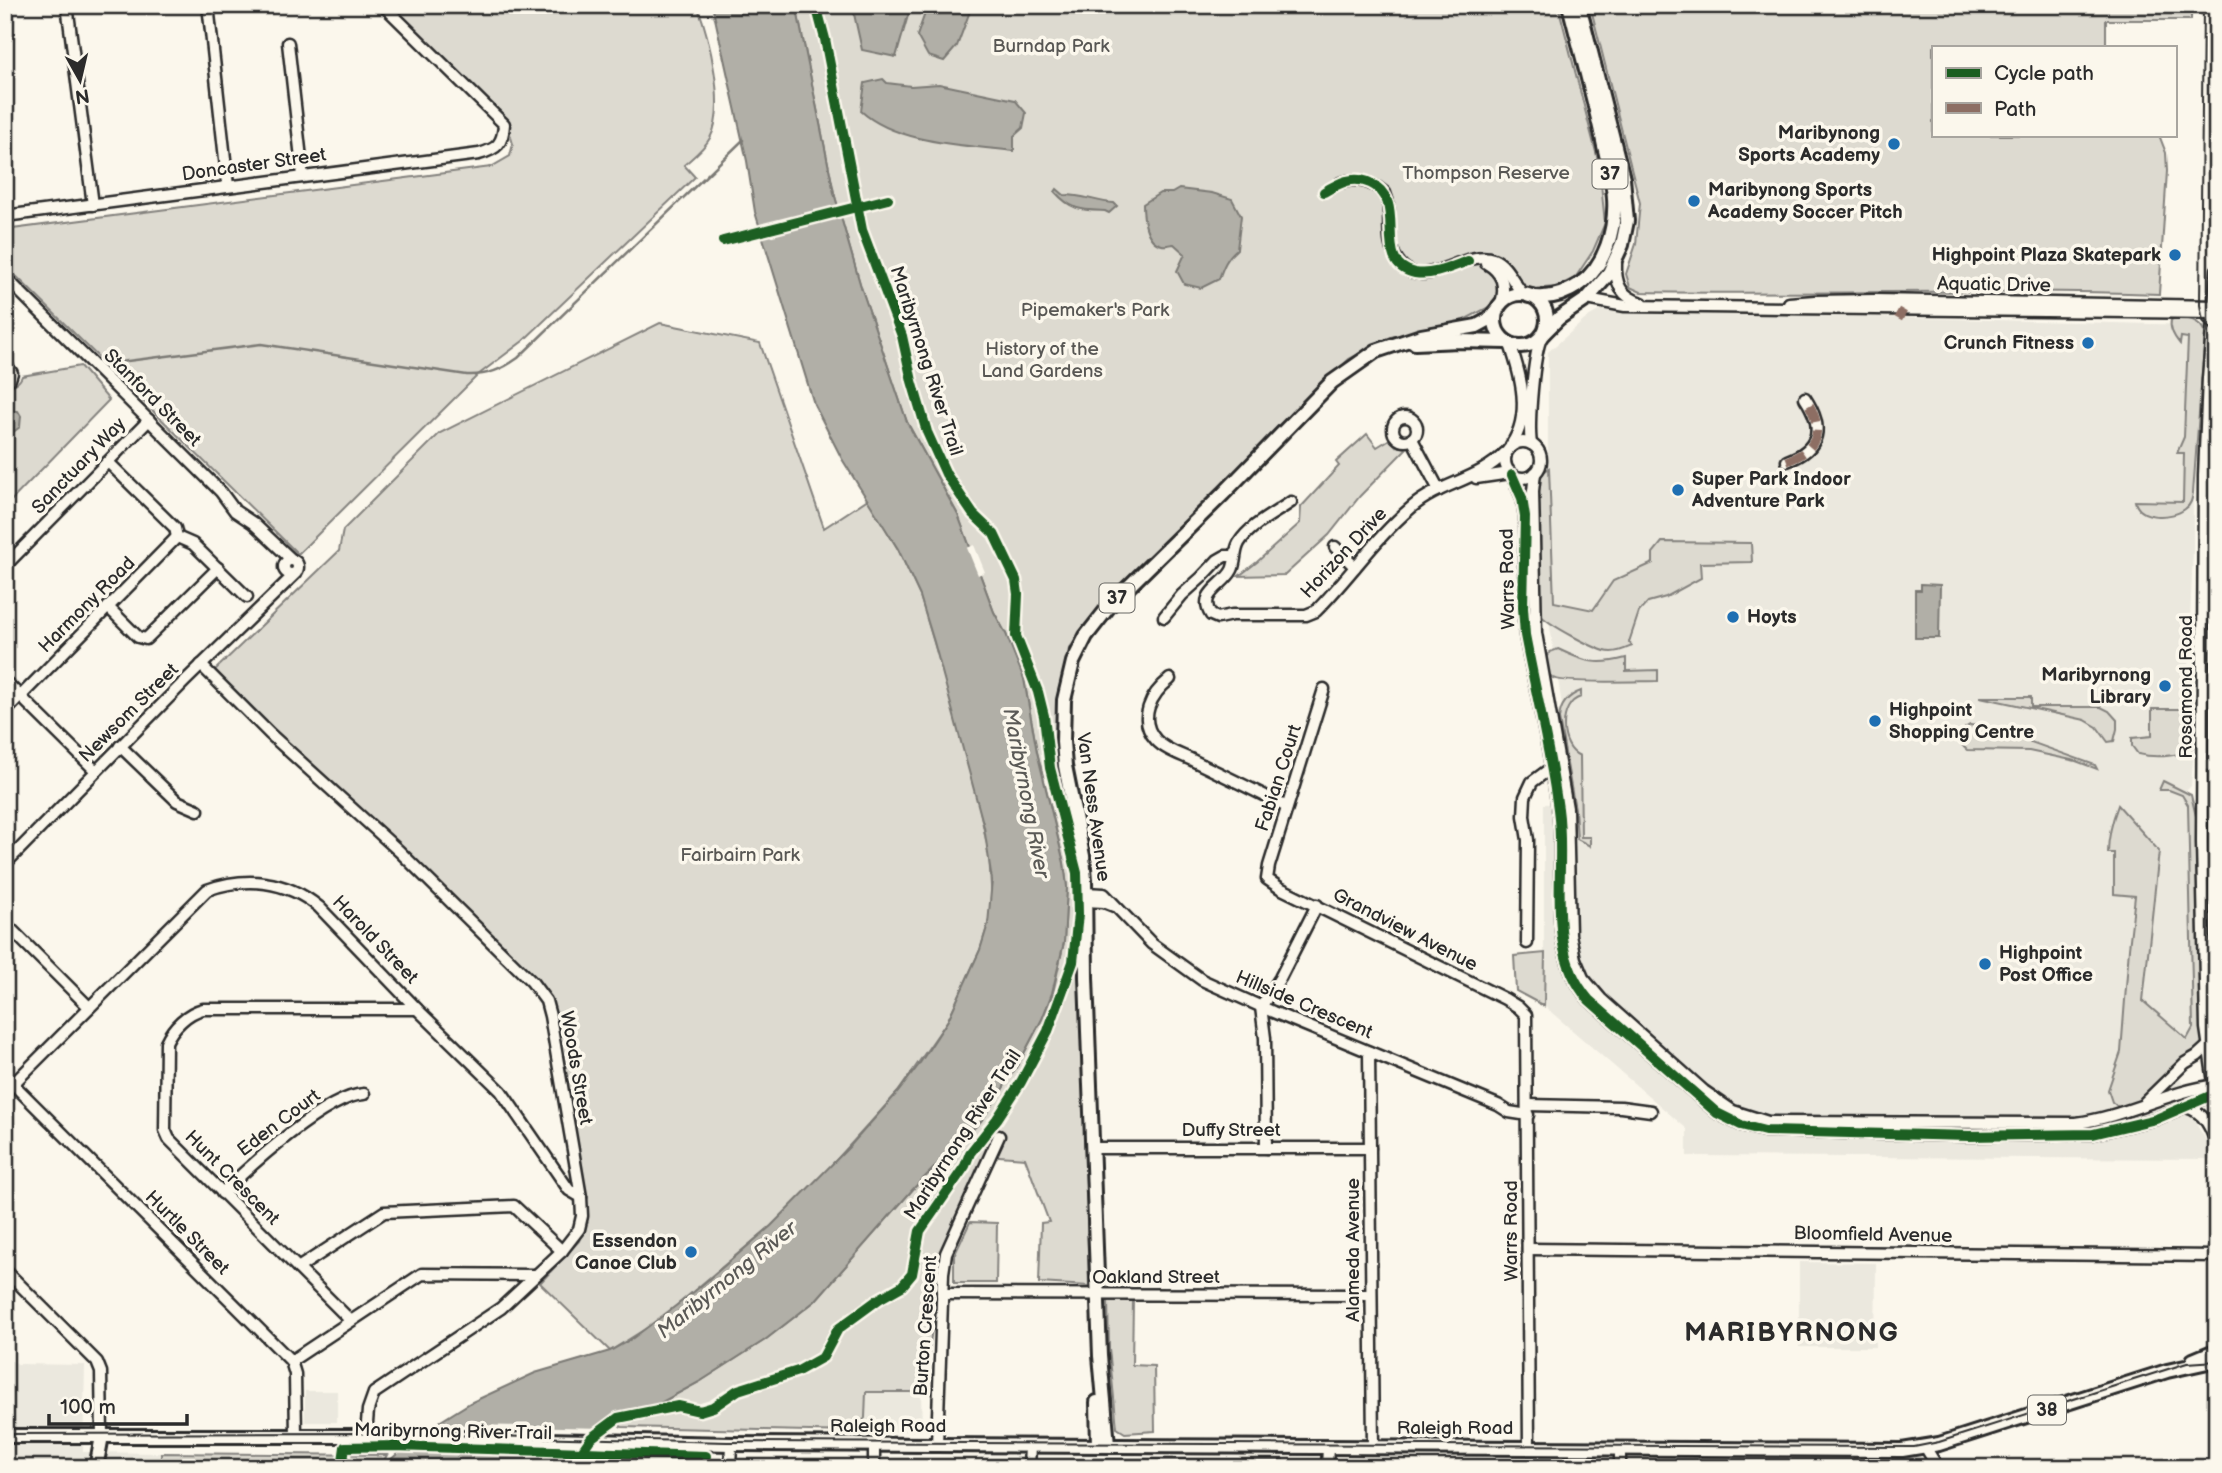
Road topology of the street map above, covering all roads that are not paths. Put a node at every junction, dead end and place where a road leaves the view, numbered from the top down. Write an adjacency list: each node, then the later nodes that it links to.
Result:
1 (67, 5): 10 (street)
2 (208, 5): 9 (street)
3 (383, 5): 7 (street, Doncaster Street)
4 (1569, 5): 16 (main road, 37)
5 (1579, 5): 12 (main road, 37)
6 (288, 43): 7 (street)
7 (303, 176): 9 (street, Doncaster Street)
8 (1340, 183): 13 (street)
9 (228, 186): 10 (street, Doncaster Street)
10 (93, 205): 11 (street, Doncaster Street)
11 (5, 216)
12 (1616, 258): 17 (main road, 37); 19 (street, Aquatic Drive)
13 (1468, 261): 16 (street); 18 (street)
14 (2217, 270): 21 (street, Rosamond Road)
15 (5, 277): 29 (street, Stanford Street)
16 (1527, 295): 18 (main road, 37); 22 (main road)
17 (1587, 299): 19 (street, Aquatic Drive); 22 (main road, 37)
18 (1499, 306): 24 (main road); 26 (main road, Van Ness Avenue / 37)
19 (1650, 306): 20 (street, Aquatic Drive)
20 (1771, 307): 21 (street, Aquatic Drive); 21 (street, Aquatic Drive)
21 (2215, 310): 23 (street, Rosamond Road)
22 (1543, 335): 24 (main road, 37); 33 (street)
23 (2214, 338): 31 (street, Rosamond Road)
24 (1508, 343): 26 (main road, Van Ness Avenue / 37); 34 (street)
25 (5, 363): 27 (street)
26 (1344, 373): 71 (main road, Van Ness Avenue / 37)
27 (6, 381)
28 (1805, 398): 35 (street)
29 (149, 420): 36 (street, Sanctuary Way); 44 (street, Stanford Street)
30 (1412, 439): 39 (street)
31 (2205, 442): 32 (street); 52 (street, Rosamond Road)
32 (2217, 442)
33 (1531, 444): 34 (street); 37 (street)
34 (1507, 451): 38 (street); 39 (street, Horizon Drive)
35 (1787, 461)
36 (108, 462): 41 (street); 45 (street, Sanctuary Way)
37 (1535, 473): 38 (street); 63 (street, Warrs Road)
38 (1511, 474): 39 (street, Horizon Drive); 63 (street, Warrs Road)
39 (1439, 490): 46 (street, Horizon Drive)
40 (1291, 502): 43 (street, Horizon Drive)
41 (177, 537): 47 (street); 51 (street, Harmony Road)
42 (1335, 547): 46 (street)
43 (1235, 553): 46 (street, Horizon Drive); 54 (street, Horizon Drive)
44 (287, 565): 48 (street, Stanford Street); 49 (street, Newsom Street)
45 (5, 566)
46 (1355, 567)
47 (218, 568): 50 (street); 51 (street)
48 (296, 573): 49 (street, Newsom Street)
49 (278, 589): 55 (street, Newsom Street)
50 (247, 597)
51 (108, 607): 59 (street, Harmony Road)
52 (2204, 609): 53 (street); 64 (street, Rosamond Road)
53 (2217, 609)
54 (1164, 617)
55 (201, 665): 61 (street, Newsom Street); 94 (street, Woods Street)
56 (1170, 680): 67 (street)
57 (5, 681): 59 (street)
58 (1324, 689): 67 (street, Fabian Court)
59 (20, 696): 60 (street, Harmony Road); 65 (street)
60 (5, 712)
61 (120, 746): 65 (street, Newsom Street); 68 (street)
62 (2217, 764): 64 (street)
63 (1554, 765): 74 (street); 84 (street); 86 (street)
64 (2204, 770): 66 (street); 79 (street, Rosamond Road)
65 (96, 771): 69 (street, Newsom Street)
66 (2217, 772)
67 (1287, 807): 70 (street, Fabian Court)
68 (198, 810)
69 (7, 859)
70 (1267, 879): 72 (street, Grandview Avenue)
71 (1085, 897): 77 (street, Hillside Crescent); 90 (main road, Van Ness Avenue / 37)
72 (1317, 905): 77 (street); 78 (street, Grandview Avenue)
73 (5, 923): 75 (street)
74 (1527, 943)
75 (89, 1007): 76 (street, Harold Street); 81 (street, Harold Street)
76 (417, 1009): 93 (street, Hunt Crescent); 94 (street, Harold Street)
77 (1268, 1010): 80 (street, Hillside Crescent); 91 (street)
78 (1526, 1015): 85 (street, Warrs Road)
79 (2208, 1046): 82 (street, Rosamond Road); 86 (street)
80 (1369, 1052): 85 (street, Hillside Crescent); 92 (street, Alameda Avenue)
81 (9, 1080): 107 (street, Hurtle Street)
82 (2216, 1092): 84 (street); 86 (street)
83 (364, 1094): 93 (street, Eden Court)
84 (2186, 1107): 89 (street)
85 (1528, 1109): 87 (street, Hillside Crescent); 95 (street, Warrs Road)
86 (2136, 1109)
87 (1651, 1111)
88 (999, 1136): 101 (street, Burton Crescent)
89 (2217, 1147)
90 (1092, 1148): 91 (street, Duffy Street); 102 (main road, Van Ness Avenue / 37)
91 (1266, 1148): 92 (street, Duffy Street)
92 (1370, 1148): 103 (street, Alameda Avenue)
93 (222, 1193): 98 (street, Hunt Crescent)
94 (581, 1197): 96 (street, Woods Street)
95 (1528, 1249): 97 (street, Bloomfield Avenue); 120 (street, Warrs Road)
96 (562, 1251): 98 (street); 100 (street, Woods Street)
97 (2217, 1256)
98 (298, 1268): 104 (street, Hunt Crescent)
99 (5, 1270): 112 (street)
100 (534, 1275): 104 (street); 111 (street, Woods Street)
101 (942, 1294): 102 (street, Oakland Street); 115 (street, Burton Crescent)
102 (1097, 1294): 103 (street, Oakland Street); 117 (main road, Van Ness Avenue / 37)
103 (1371, 1295): 119 (street, Alameda Avenue)
104 (350, 1320): 107 (street)
105 (2217, 1350): 108 (main road, Raleigh Road / 38)
106 (2217, 1360): 108 (main road, Raleigh Road / 38)
107 (291, 1361): 110 (street)
108 (2167, 1371): 122 (main road, Raleigh Road / 38)
109 (5, 1436): 112 (main road, Raleigh Road)
110 (296, 1436): 111 (main road, Raleigh Road); 112 (main road, Raleigh Road)
111 (366, 1436): 113 (main road, Raleigh Road)
112 (102, 1437): 123 (main road)
113 (731, 1444): 114 (main road, Raleigh Road); 126 (street)
114 (874, 1445): 115 (main road, Raleigh Road); 127 (street)
115 (937, 1445): 116 (main road, Raleigh Road)
116 (1030, 1446): 117 (main road, Raleigh Road); 128 (street)
117 (1103, 1446): 118 (main road, Raleigh Road / 38)
118 (1328, 1446): 119 (main road, Raleigh Road / 38); 129 (street)
119 (1373, 1447): 120 (main road, Raleigh Road / 38)
120 (1529, 1448): 121 (main road, Raleigh Road / 38)
121 (1620, 1448): 122 (main road, Raleigh Road / 38); 130 (street)
122 (1926, 1448): 131 (street)
123 (96, 1468)
124 (616, 1468): 125 (street)
125 (630, 1468)
126 (730, 1468)
127 (874, 1468)
128 (1029, 1468)
129 (1327, 1468)
130 (1619, 1468)
131 (1938, 1468)

